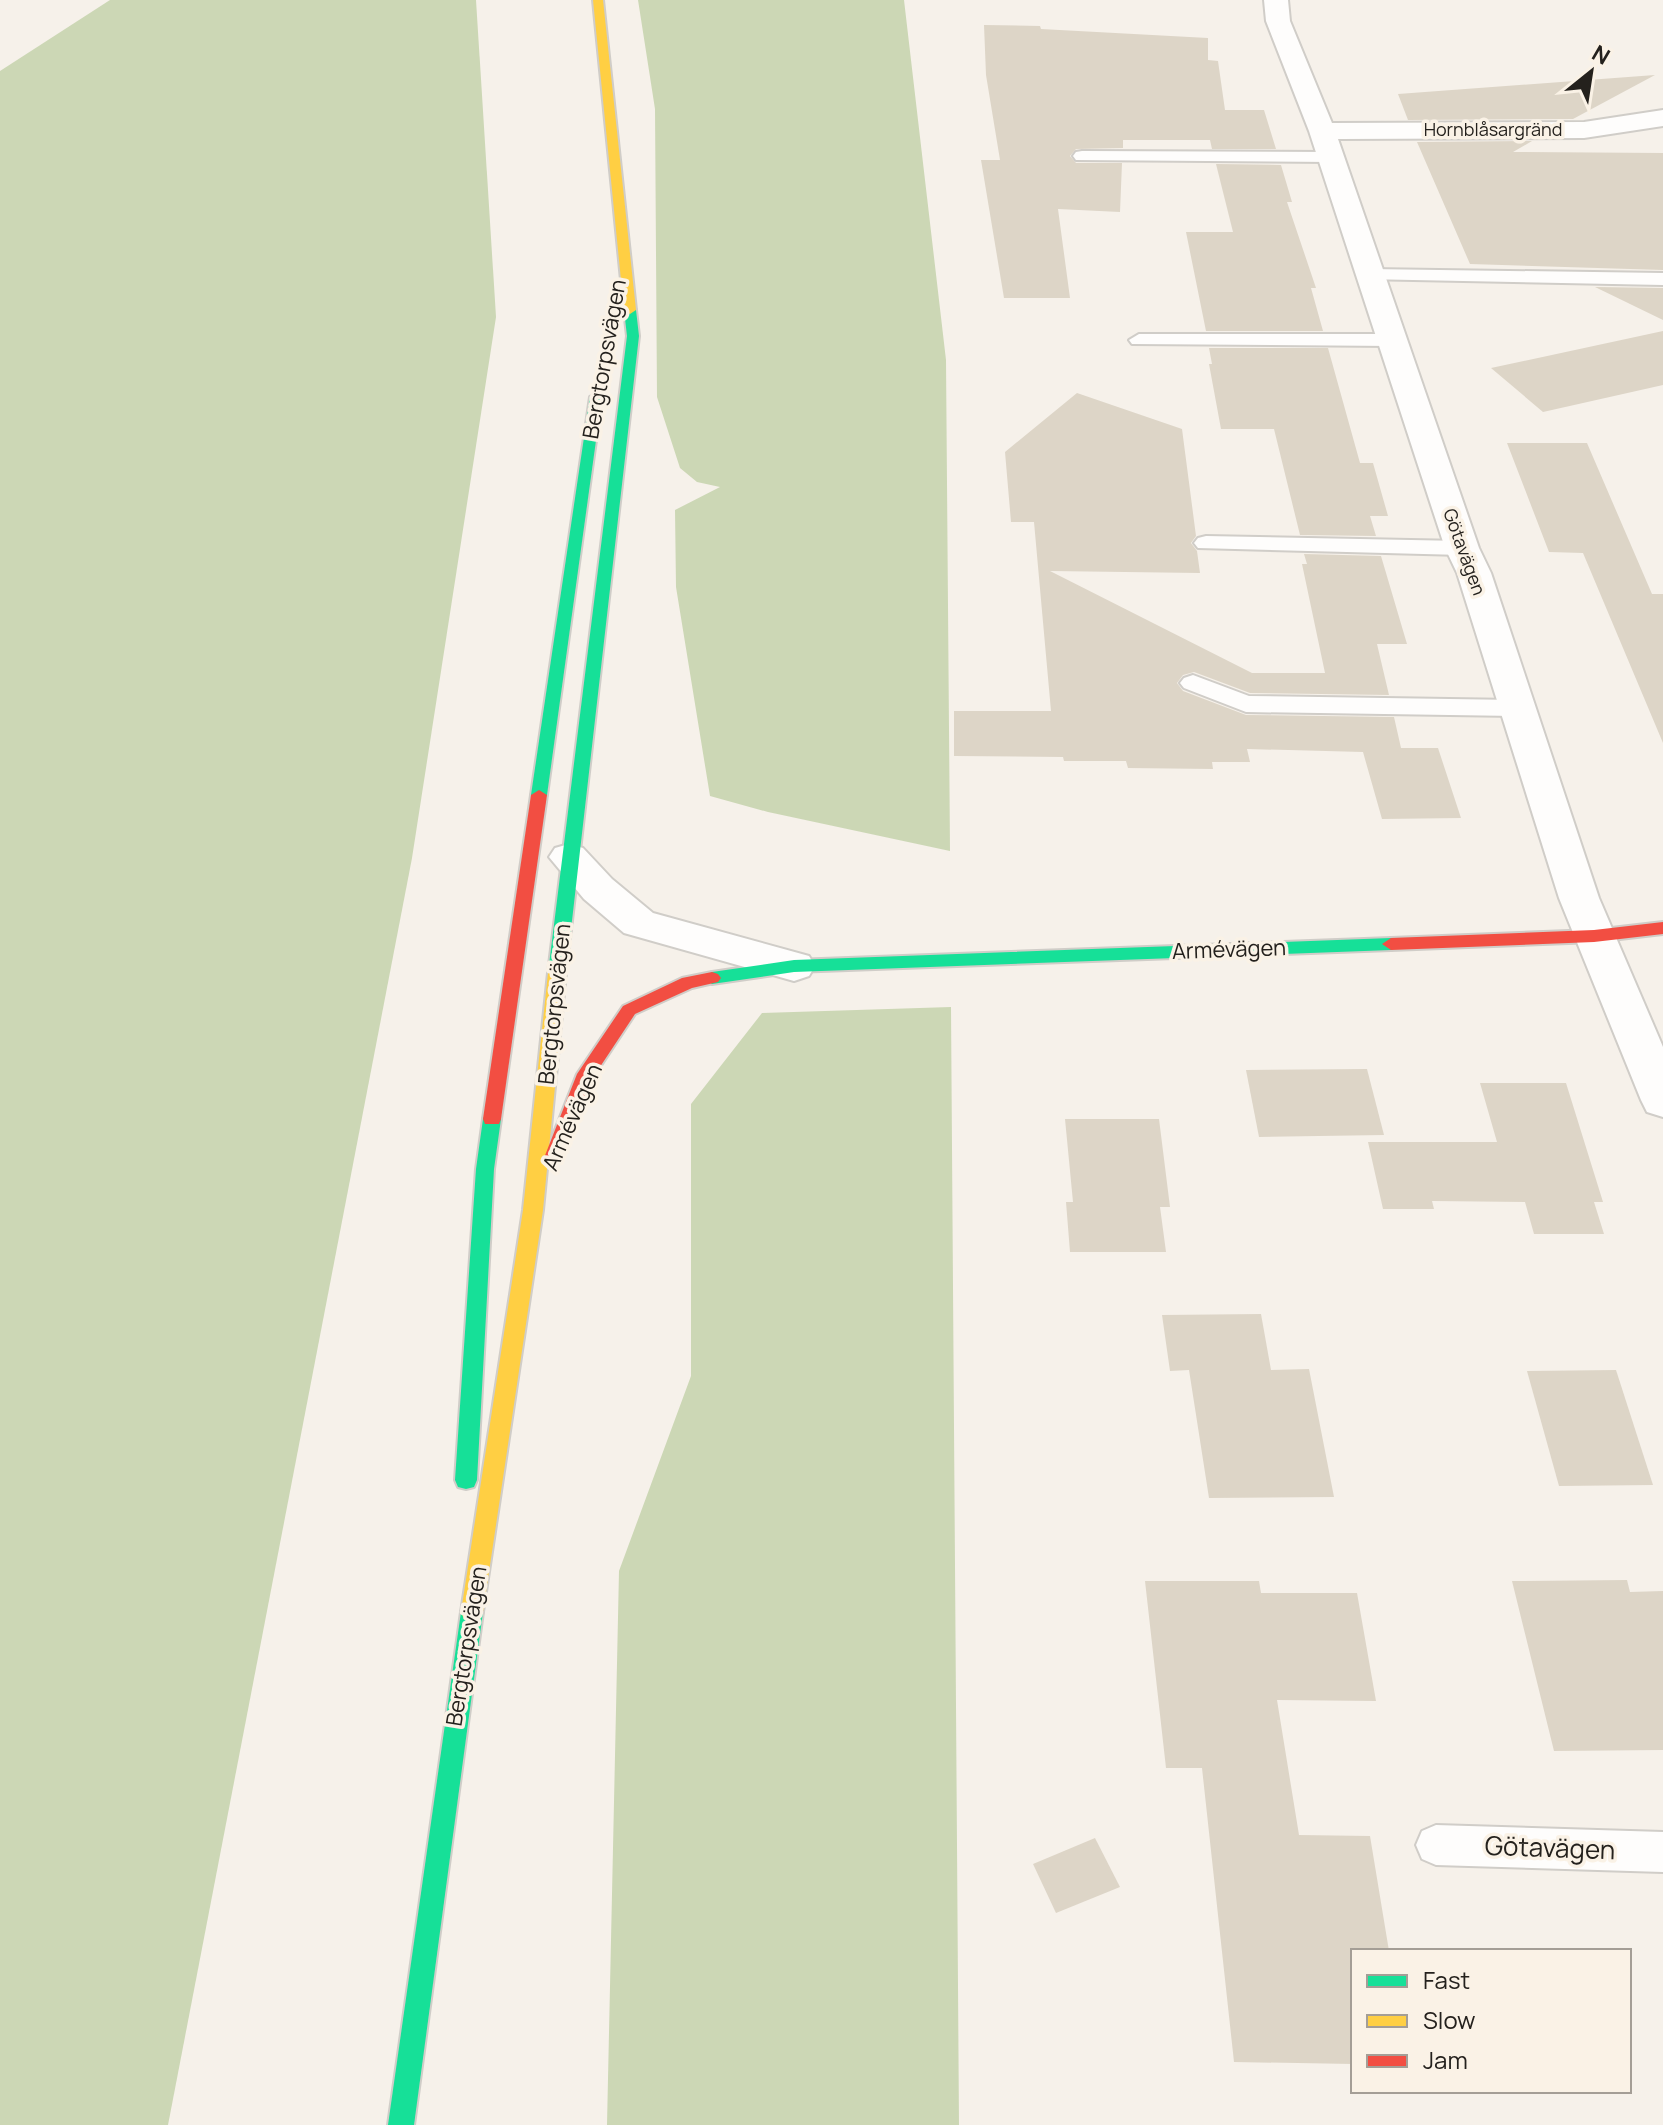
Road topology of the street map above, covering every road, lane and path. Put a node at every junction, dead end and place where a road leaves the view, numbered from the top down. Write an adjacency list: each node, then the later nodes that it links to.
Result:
1 (598, 0): 6 (main road, Bergtorpsvägen)
2 (1276, 0): 4 (street, Götavägen)
3 (1663, 118): 4 (street, Hornblåsargränd)
4 (1326, 144): 5 (lane); 7 (street, Götavägen)
5 (1082, 156)
6 (624, 244): 9 (main road, Bergtorpsvägen); 17 (main road, Bergtorpsvägen)
7 (1370, 275): 8 (lane); 11 (street, Götavägen)
8 (1663, 279)
9 (611, 305)
10 (1139, 340): 11 (lane)
11 (1392, 340): 14 (street, Götavägen)
12 (598, 383): 23 (main road, Bergtorpsvägen)
13 (1206, 543): 14 (lane)
14 (1462, 548): 16 (street, Götavägen)
15 (1193, 683): 16 (lane)
16 (1515, 708): 19 (street, Götavägen)
17 (569, 857): 20 (street, Armévägen); 22 (main road, Bergtorpsvägen)
18 (1663, 928): 19 (main road, Armévägen)
19 (1594, 936): 20 (main road, Armévägen); 21 (street, Götavägen)
20 (794, 966): 22 (main road, Armévägen)
21 (1663, 1100)
22 (533, 1210): 25 (main road, Bergtorpsvägen)
23 (465, 1497)
24 (461, 1559): 25 (main road, Bergtorpsvägen)
25 (449, 1762): 28 (main road, Bergtorpsvägen)
26 (1436, 1845): 27 (lane, Götavägen)
27 (1663, 1852)
28 (401, 2125)

